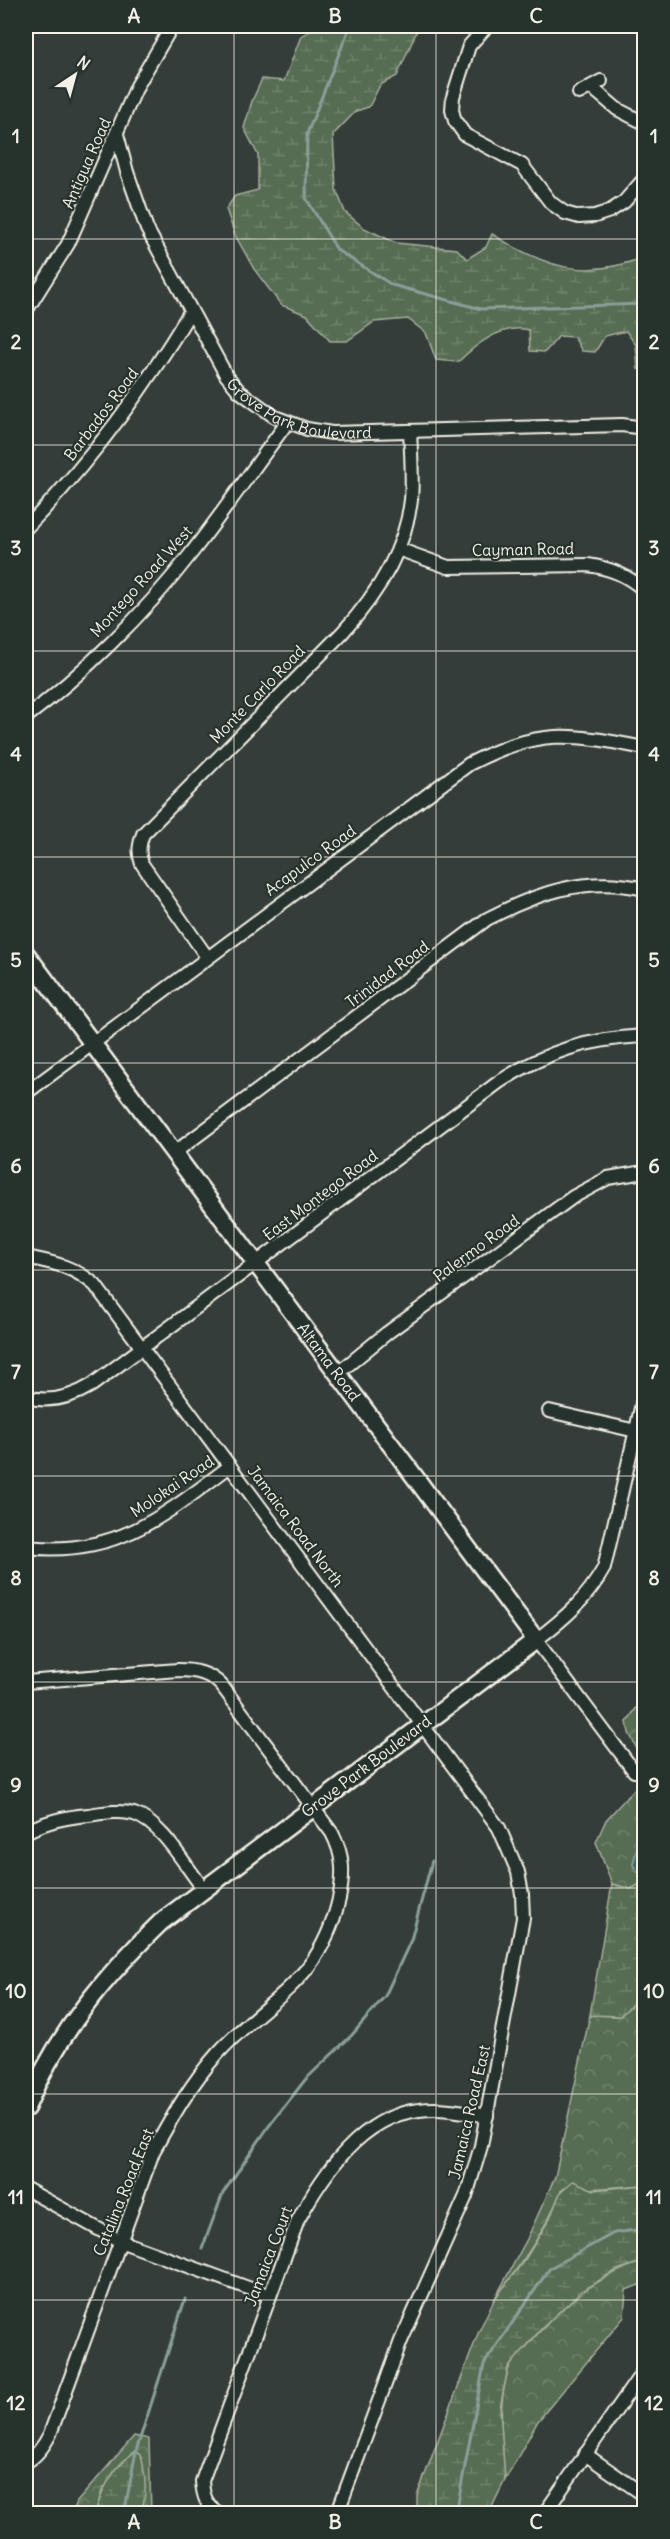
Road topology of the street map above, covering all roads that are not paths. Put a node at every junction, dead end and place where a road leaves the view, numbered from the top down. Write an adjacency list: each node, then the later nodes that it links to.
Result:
1 (172, 26): 5 (street, Antigua Road)
2 (487, 26): 6 (street)
3 (579, 93): 4 (street)
4 (645, 123)
5 (117, 134): 7 (street, Antigua Road); 8 (street, Grove Park Boulevard)
6 (645, 179)
7 (26, 311)
8 (190, 312): 9 (street, Grove Park Boulevard); 12 (street, Barbados Road)
9 (287, 423): 11 (street, Grove Park Boulevard); 15 (street, Montego Road West)
10 (645, 428): 11 (street, Grove Park Boulevard)
11 (410, 431): 13 (street, Monte Carlo Road)
12 (26, 528)
13 (398, 549): 14 (street, Cayman Road); 19 (street, Monte Carlo Road)
14 (645, 590)
15 (26, 717)
16 (645, 748): 19 (street, Acapulco Road)
17 (645, 889): 23 (street, Trinidad Road)
18 (26, 954): 21 (street, Altama Road)
19 (207, 957): 21 (street, Acapulco Road)
20 (645, 1035): 26 (street, East Montego Road)
21 (92, 1043): 22 (street, Acapulco Road); 23 (street, Altama Road)
22 (26, 1093)
23 (174, 1153): 26 (street, Altama Road)
24 (645, 1172): 28 (street, Palermo Road)
25 (26, 1257): 27 (street, Jamaica Road North)
26 (255, 1264): 27 (street, East Montego Road); 28 (street, Altama Road)
27 (142, 1348): 30 (street, East Montego Road); 33 (street, Jamaica Road North)
28 (337, 1374): 35 (street, Altama Road)
29 (645, 1395): 32 (street, Grove Park Boulevard)
30 (26, 1397)
31 (549, 1410): 32 (street)
32 (636, 1431): 35 (street, Grove Park Boulevard)
33 (230, 1466): 34 (street, Molokai Road); 37 (street, Jamaica Road North)
34 (26, 1547)
35 (536, 1640): 37 (street, Grove Park Boulevard); 38 (street, Altama Road)
36 (26, 1682): 39 (street, Catalina Road East)
37 (423, 1724): 39 (street, Grove Park Boulevard); 43 (street, Jamaica Road East)
38 (634, 1772)
39 (313, 1806): 41 (street, Grove Park Boulevard); 45 (street, Catalina Road East)
40 (26, 1832): 41 (street)
41 (203, 1888): 42 (street, Grove Park Boulevard)
42 (26, 2108)
43 (488, 2116): 46 (street, Jamaica Court); 52 (street, Jamaica Road East)
44 (26, 2189): 45 (street)
45 (120, 2241): 46 (street); 49 (street, Catalina Road East)
46 (270, 2296): 51 (street, Jamaica Court)
47 (645, 2370): 48 (street)
48 (585, 2454): 50 (street); 53 (street)
49 (26, 2462)
50 (645, 2495)
51 (220, 2514)
52 (336, 2514)
53 (544, 2514)

